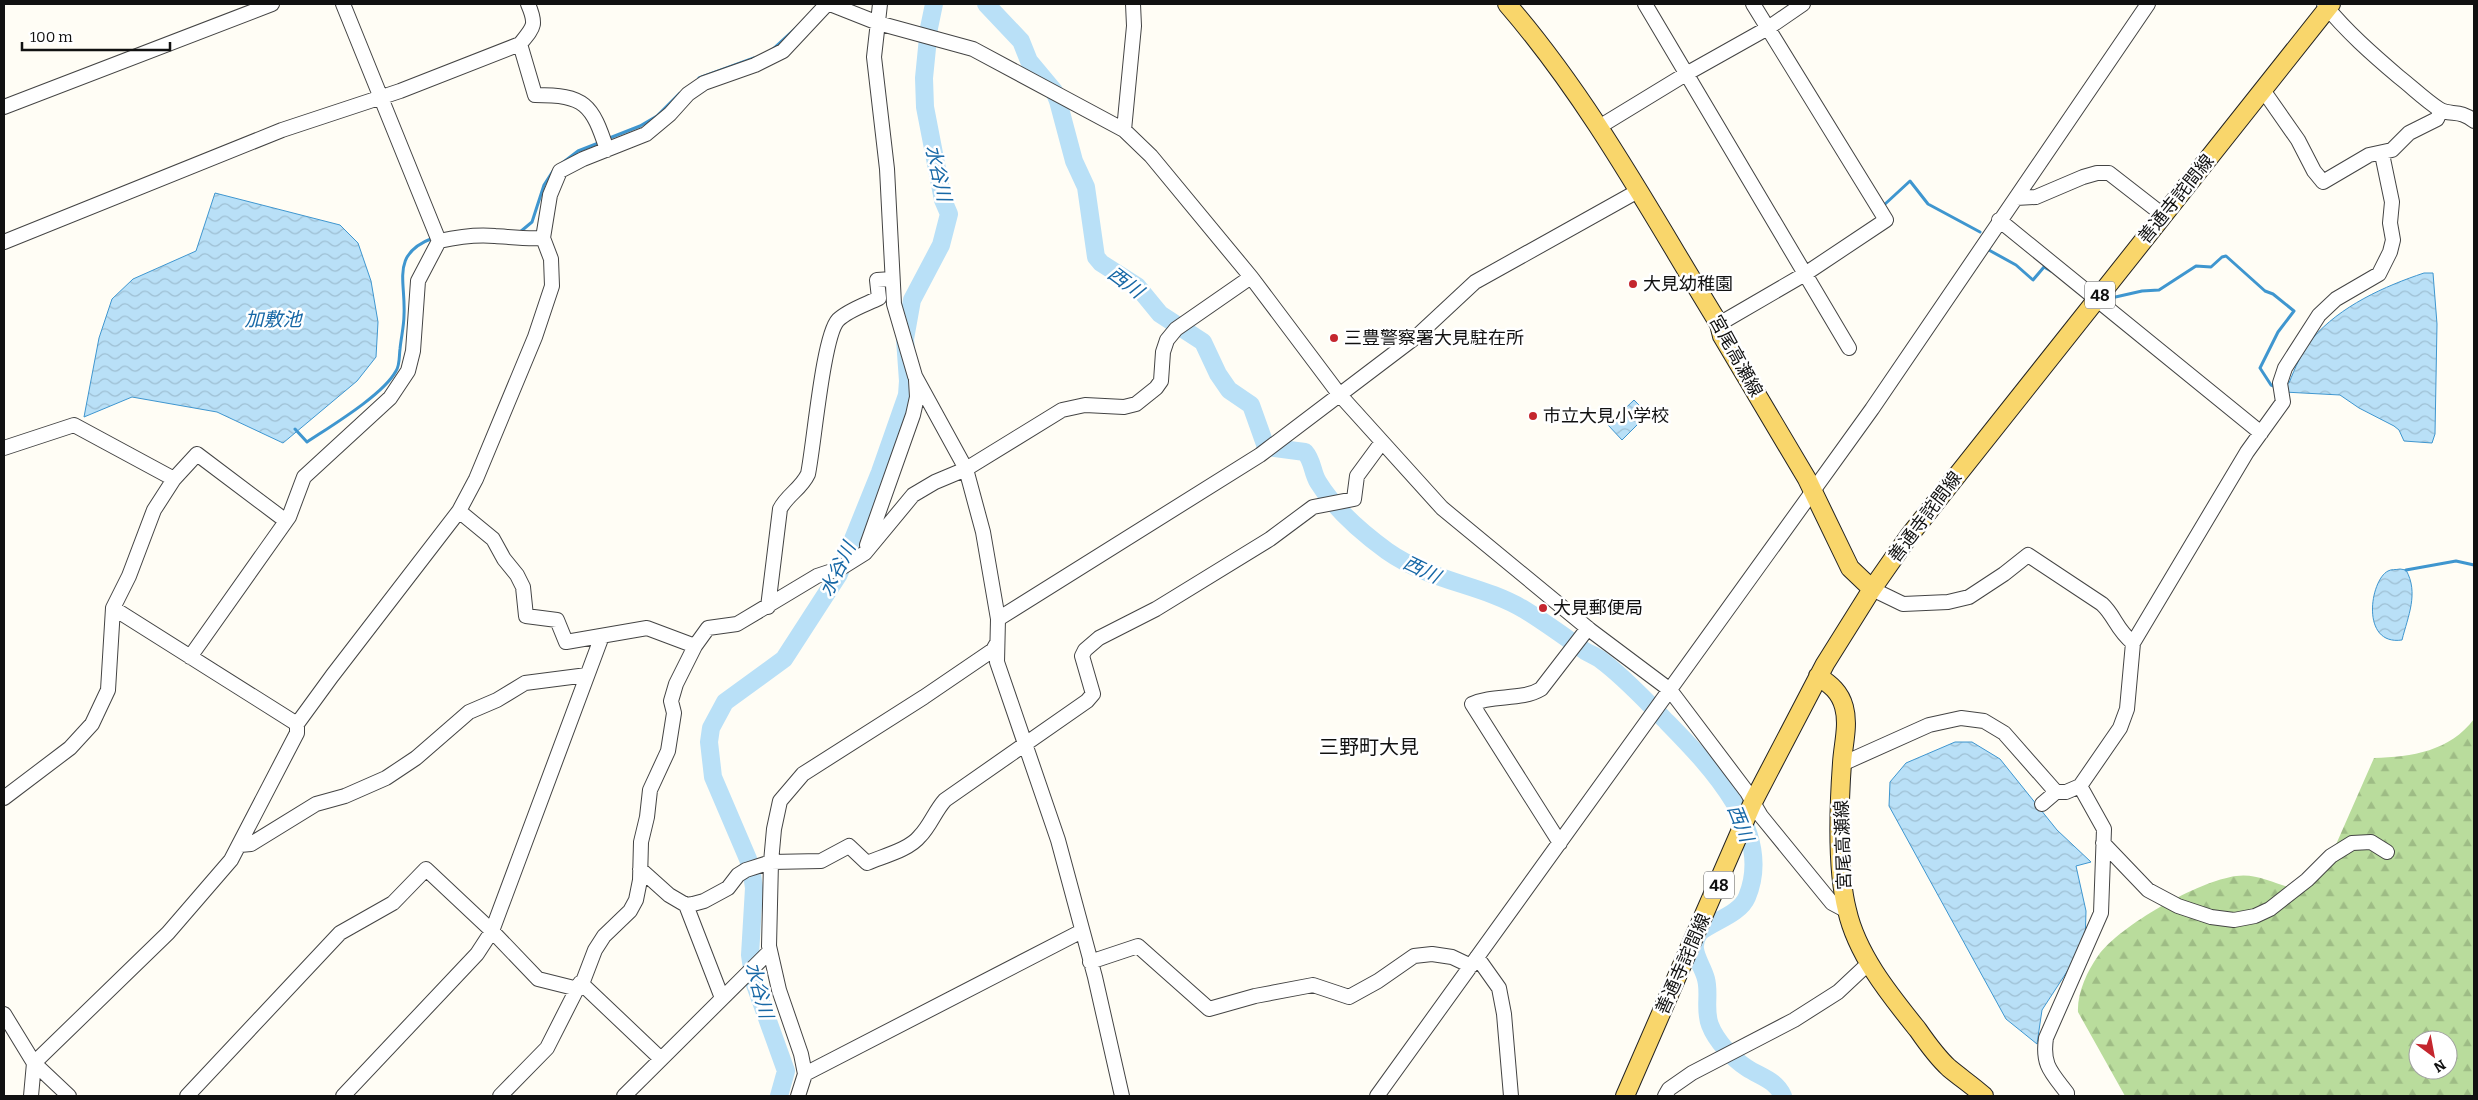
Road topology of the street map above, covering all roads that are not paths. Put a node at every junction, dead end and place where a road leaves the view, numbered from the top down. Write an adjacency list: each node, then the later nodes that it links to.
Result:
1 (272, 4): 19 (street)
2 (343, 4): 18 (street)
3 (528, 4): 15 (street)
4 (828, 4): 13 (street); 24 (street)
5 (880, 4): 13 (street)
6 (1133, 4): 23 (street)
7 (1507, 4): 22 (main road, 宮尾高瀬線)
8 (1645, 4): 16 (street)
9 (1753, 4): 14 (street)
10 (1803, 4): 14 (street)
11 (2148, 4): 27 (street)
12 (2328, 5): 17 (main road, 善通寺詫間線 / 48); 20 (street)
13 (878, 23): 23 (street); 35 (street)
14 (1768, 28): 16 (street); 33 (street)
15 (520, 44): 18 (street); 24 (street)
16 (1686, 74): 22 (street); 33 (street)
17 (2263, 90): 25 (street); 28 (main road, 善通寺詫間線 / 48)
18 (380, 97): 31 (street); 32 (street)
19 (4, 107)
20 (2441, 110): 21 (street); 25 (street)
21 (2474, 120)
22 (1599, 127): 26 (main road, 宮尾高瀬線)
23 (1124, 130): 34 (street)
24 (605, 144): 30 (street)
25 (2382, 154): 41 (street)
26 (1638, 191): 37 (main road, 宮尾高瀬線); 40 (street)
27 (2016, 198): 28 (street); 29 (street)
28 (2163, 215): 36 (main road, 善通寺詫間線 / 48)
29 (1999, 220): 36 (street); 46 (street)
30 (543, 238): 31 (street); 47 (street)
31 (439, 241): 48 (street)
32 (4, 242)
33 (1805, 274): 37 (street); 38 (street)
34 (1251, 277): 40 (street); 44 (street)
35 (892, 279): 39 (street); 51 (street)
36 (2097, 300): 41 (street); 50 (main road, 善通寺詫間線 / 48)
37 (1719, 324): 46 (main road, 宮尾高瀬線)
38 (1849, 348)
39 (915, 376): 44 (street); 49 (street)
40 (1339, 394): 42 (street); 53 (street)
41 (2261, 432): 57 (street)
42 (1382, 442): 54 (street); 64 (street)
43 (4, 448): 45 (street)
44 (966, 469): 49 (street); 53 (street)
45 (174, 479): 48 (street); 52 (street)
46 (1813, 490): 50 (main road, 宮尾高瀬線); 62 (street)
47 (459, 512): 55 (street); 63 (street)
48 (286, 521): 59 (street)
49 (865, 553): 51 (street)
50 (1872, 589): 57 (street); 61 (main road, 善通寺詫間線 / 48)
51 (768, 607): 58 (street)
52 (113, 608): 59 (street); 68 (street)
53 (998, 620): 56 (street)
54 (1588, 628): 62 (street); 71 (street)
55 (602, 636): 58 (street); 60 (street)
56 (997, 643): 64 (street); 75 (street)
57 (2133, 643): 66 (street)
58 (695, 646): 76 (street)
59 (190, 657): 63 (street)
60 (587, 675): 73 (street); 79 (street)
61 (1818, 676): 65 (main road, 宮尾高瀬線); 69 (main road, 善通寺詫間線 / 48)
62 (1670, 690): 69 (street); 71 (street)
63 (297, 724): 73 (street)
64 (1025, 743): 75 (street); 80 (street)
65 (1842, 764): 67 (street); 78 (main road, 宮尾高瀬線)
66 (2080, 786): 67 (street); 72 (street)
67 (2056, 792): 70 (street)
68 (4, 798)
69 (1753, 802): 78 (street); 101 (main road, 善通寺詫間線 / 48)
70 (2042, 804)
71 (1560, 843): 83 (street)
72 (2103, 843): 74 (street); 104 (street)
73 (240, 845): 89 (street)
74 (2387, 852)
75 (771, 862): 77 (street); 81 (street)
76 (640, 869): 77 (street); 85 (street)
77 (686, 905): 86 (street)
78 (1847, 911): 84 (main road, 宮尾高瀬線)
79 (492, 931): 85 (street); 93 (street); 94 (street)
80 (1082, 931): 82 (street); 90 (street)
81 (770, 951): 86 (street); 90 (street)
82 (1090, 962): 83 (street); 98 (street)
83 (1474, 962): 99 (street); 100 (street)
84 (1870, 962): 102 (street); 103 (main road, 宮尾高瀬線)
85 (580, 987): 88 (street); 95 (street)
86 (722, 998): 88 (street)
87 (4, 1014): 89 (street)
88 (661, 1059): 96 (street)
89 (34, 1063): 91 (street); 92 (street)
90 (805, 1074): 97 (street)
91 (32, 1096)
92 (69, 1096)
93 (187, 1096)
94 (343, 1096)
95 (500, 1096)
96 (624, 1096)
97 (798, 1096)
98 (1122, 1096)
99 (1377, 1096)
100 (1511, 1096)
101 (1625, 1096)
102 (1665, 1096)
103 (1984, 1096)
104 (2067, 1096)

